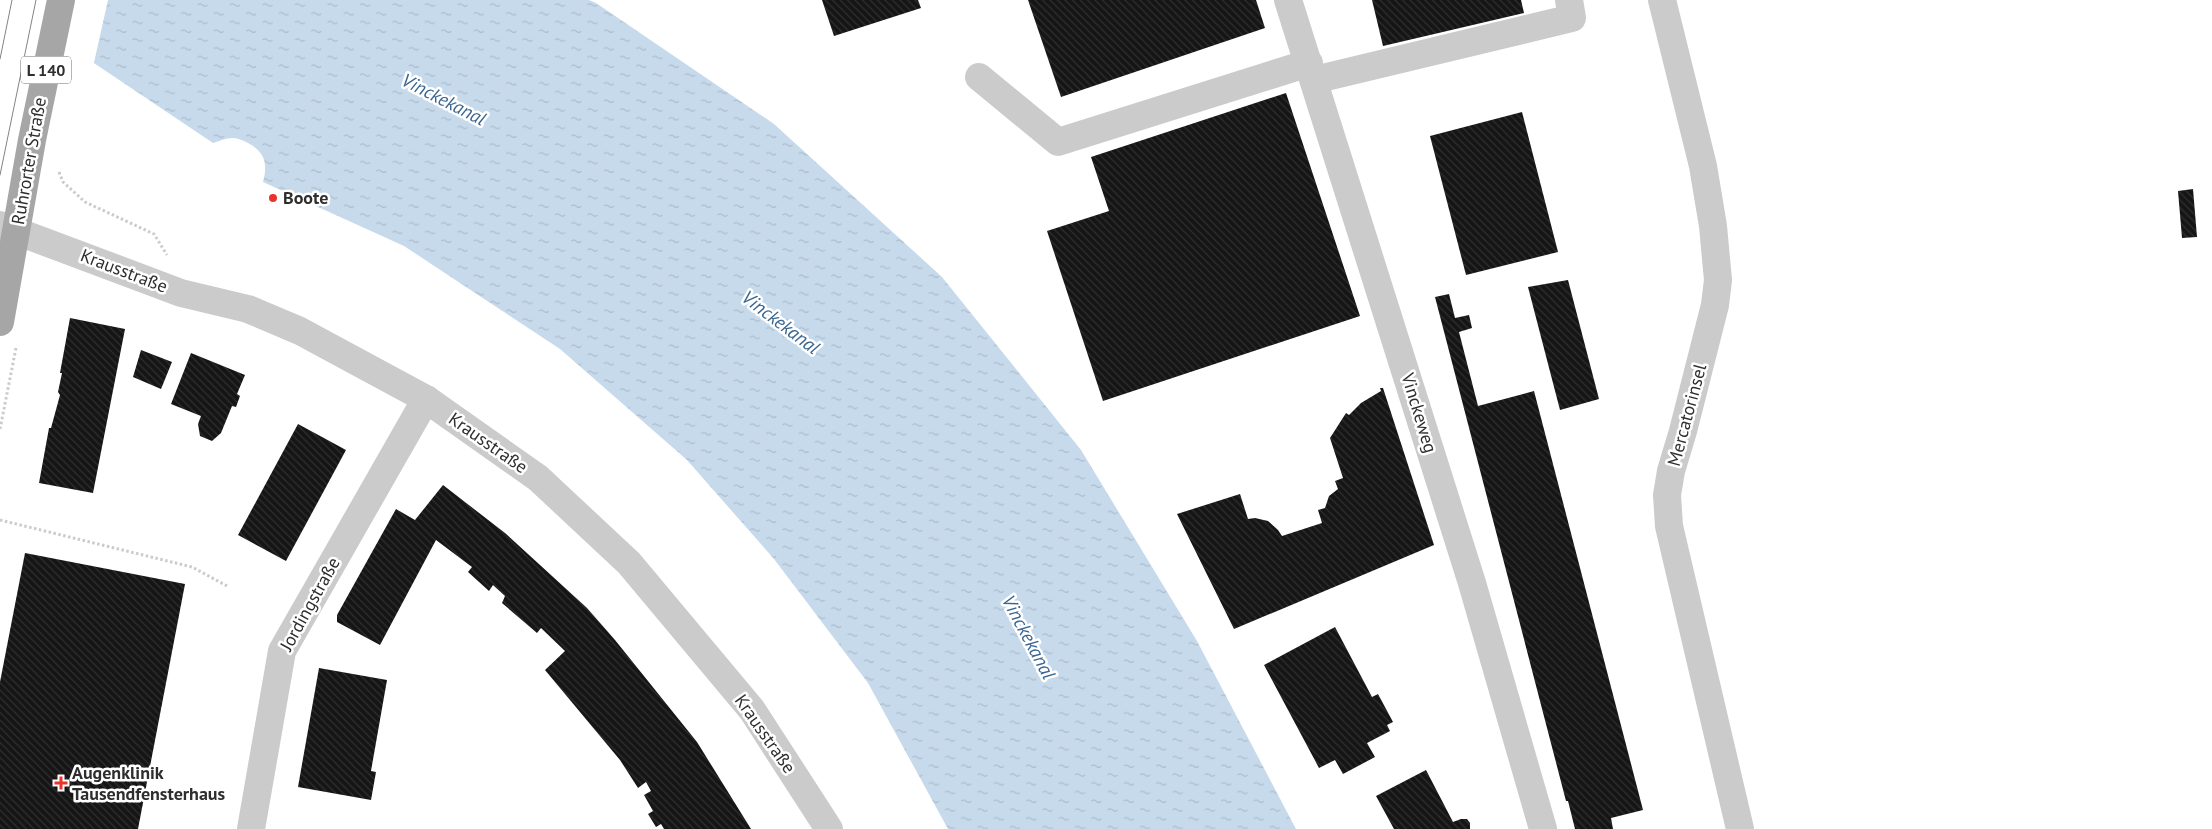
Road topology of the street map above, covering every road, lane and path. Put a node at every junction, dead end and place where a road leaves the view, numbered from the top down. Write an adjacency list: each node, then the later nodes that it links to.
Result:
1 (61, 0): 8 (main road, Ruhrorter Straße / L 140)
2 (1288, 0): 5 (street, Vinckeweg)
3 (1569, 0): 5 (street)
4 (1662, 0): 19 (street, Mercatorinsel)
5 (1312, 72): 6 (street); 18 (street, Vinckeweg)
6 (979, 77)
7 (57, 168): 9 (path)
8 (8, 228): 9 (street, Krausstraße); 10 (main road, Ruhrorter Straße / L 140)
9 (181, 293): 12 (street, Krausstraße)
10 (0, 322)
11 (17, 346): 13 (path)
12 (426, 399): 16 (street, Jordingstraße); 17 (street, Krausstraße)
13 (0, 429)
14 (0, 520): 15 (path)
15 (229, 587)
16 (251, 829)
17 (829, 829)
18 (1543, 829)
19 (1740, 829)

